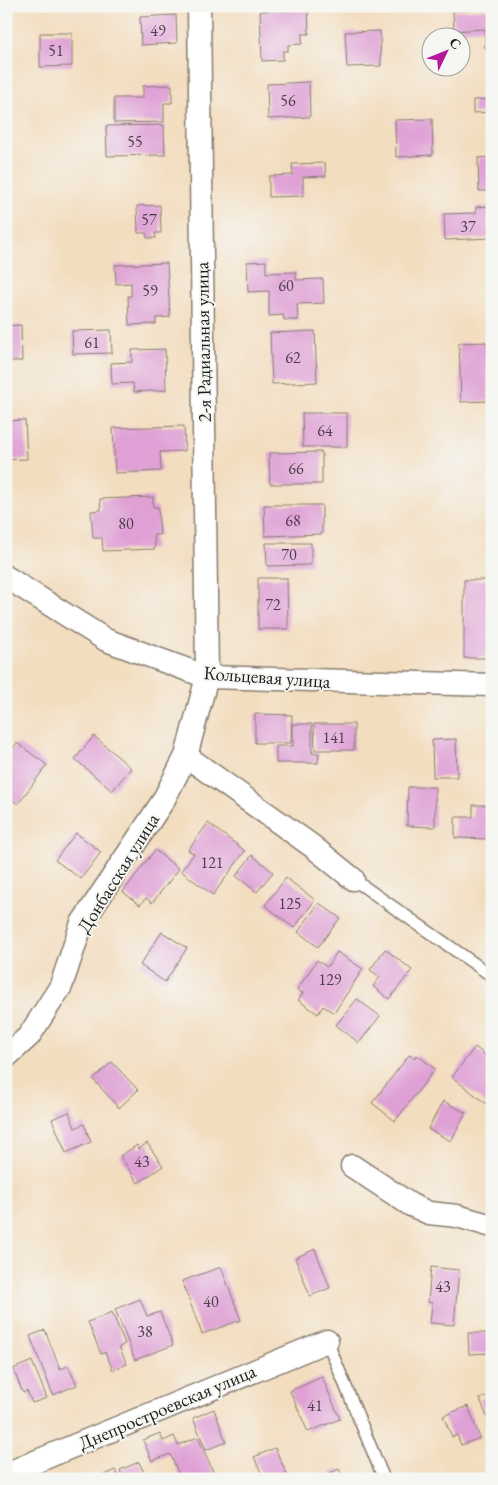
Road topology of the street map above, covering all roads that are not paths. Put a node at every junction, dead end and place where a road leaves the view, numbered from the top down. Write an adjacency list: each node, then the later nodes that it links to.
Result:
1 (199, 6): 3 (street, 2-я Радиальная улица)
2 (6, 577): 3 (street, Кольцевая улица)
3 (206, 677): 4 (street, Кольцевая улица); 5 (street, Донбасская улица)
4 (492, 685)
5 (186, 756): 6 (street); 8 (street, Донбасская улица)
6 (354, 879): 7 (lane)
7 (492, 976)
8 (6, 1057)
9 (352, 1166): 10 (street)
10 (492, 1226)
11 (327, 1341): 12 (street, Днепростроевская улица); 13 (lane)
12 (6, 1474)
13 (384, 1479)

